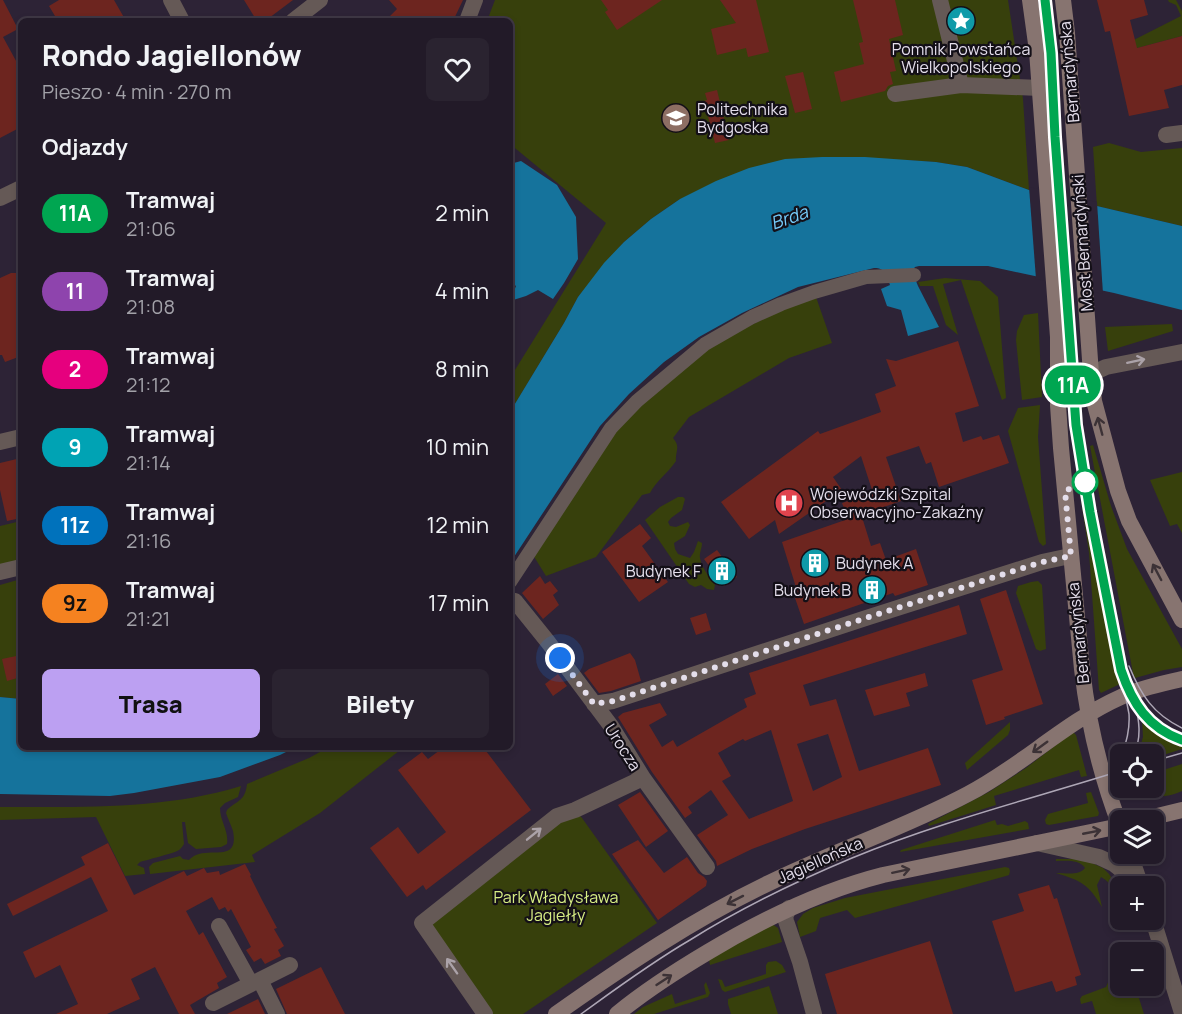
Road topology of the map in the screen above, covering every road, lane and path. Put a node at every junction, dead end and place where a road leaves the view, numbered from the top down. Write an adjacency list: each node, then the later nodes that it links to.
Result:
1 (171, 0): 7 (street)
2 (321, 0): 8 (street)
3 (475, 0): 9 (street)
4 (940, 0): 10 (street)
5 (1030, 0): 11 (main road, Bernardyńska)
6 (1063, 0): 14 (main road, Bernardyńska)
7 (180, 18)
8 (297, 18)
9 (468, 18)
10 (961, 85): 11 (street); 12 (street)
11 (1040, 88): 13 (main road, Bernardyńska)
12 (895, 94)
13 (1044, 140): 18 (main road, Most Bernardyński)
14 (1075, 144): 20 (main road, Most Bernardyński)
15 (18, 189): 16 (street)
16 (0, 198)
17 (914, 275): 26 (street)
18 (1058, 337): 23 (main road, Bernardyńska)
19 (1182, 352): 20 (street, one-way to 19)
20 (1090, 374): 28 (main road, one-way to 20)
21 (18, 438): 22 (street)
22 (0, 441)
23 (1071, 556): 30 (street); 31 (main road, Bernardyńska)
24 (18, 568): 25 (street)
25 (0, 572)
26 (513, 577)
27 (515, 601): 30 (street, Urocza)
28 (1182, 620)
29 (1182, 679): 31 (main road, Jagiellońska)
30 (594, 704): 32 (street, Urocza)
31 (1089, 714): 33 (main road, Bernardyńska); 49 (main road, Jagiellońska, one-way to 49)
32 (643, 778): 38 (street, Urocza); 48 (street, one-way to 32)
33 (1115, 810)
34 (1182, 810): 35 (main road)
35 (1164, 814)
36 (1110, 828): 37 (main road, Jagiellońska, one-way to 36)
37 (1037, 843): 39 (street); 40 (main road, Jagiellońska, one-way to 37)
38 (707, 867)
39 (1129, 876)
40 (789, 908): 50 (main road, Jagiellońska, one-way to 40); 51 (street)
41 (219, 926): 44 (street)
42 (1156, 930): 46 (street)
43 (290, 965): 44 (street)
44 (256, 982): 45 (street); 47 (street)
45 (213, 1003)
46 (1182, 1013)
47 (277, 1014)
48 (485, 1014)
49 (556, 1014)
50 (616, 1014)
51 (814, 1014)

